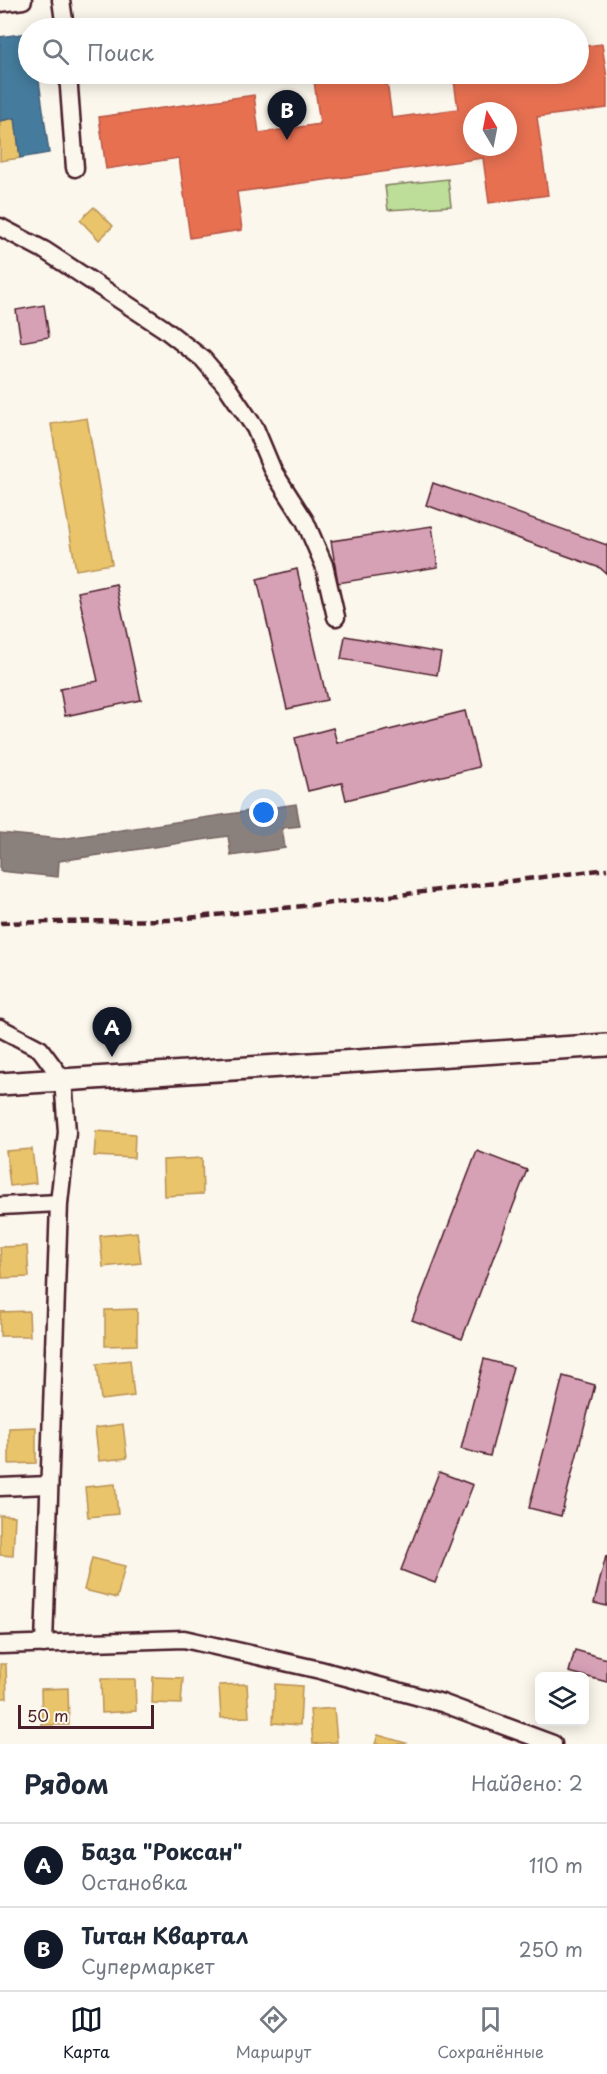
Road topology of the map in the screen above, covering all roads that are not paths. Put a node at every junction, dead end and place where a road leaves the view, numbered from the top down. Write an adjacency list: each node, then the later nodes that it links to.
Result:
1 (23, 0): 3 (street)
2 (61, 0): 4 (street)
3 (0, 3)
4 (64, 18)
5 (69, 84): 6 (street)
6 (75, 168)
7 (0, 227): 8 (street)
8 (336, 617)
9 (0, 1028): 11 (street)
10 (607, 1045): 11 (street)
11 (63, 1080): 12 (street); 13 (street)
12 (0, 1084)
13 (59, 1203): 14 (street); 15 (street)
14 (0, 1206)
15 (49, 1485): 16 (street); 17 (street)
16 (0, 1487)
17 (44, 1644): 18 (street); 19 (street)
18 (0, 1645)
19 (553, 1744)

